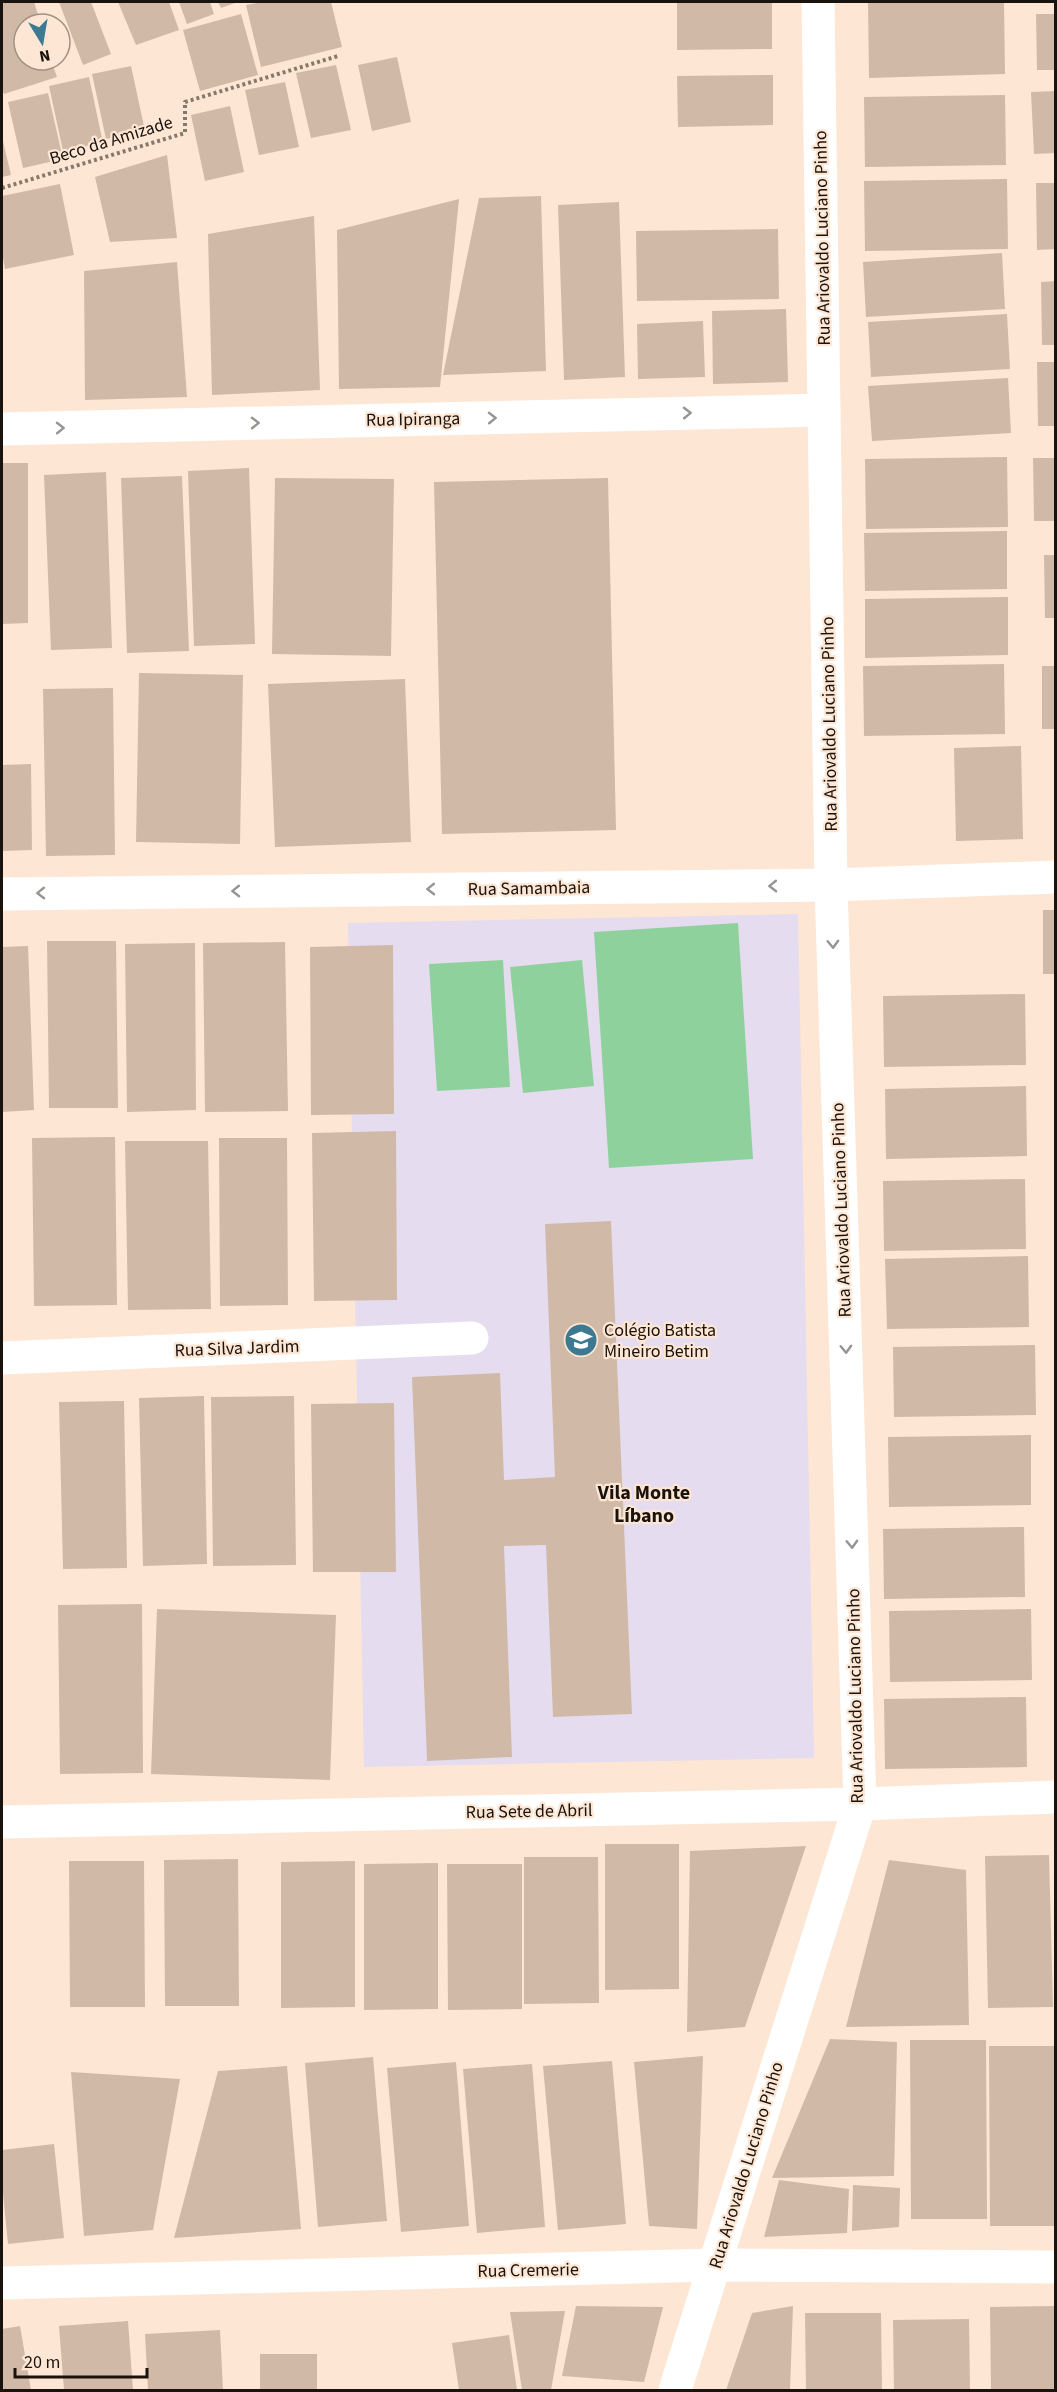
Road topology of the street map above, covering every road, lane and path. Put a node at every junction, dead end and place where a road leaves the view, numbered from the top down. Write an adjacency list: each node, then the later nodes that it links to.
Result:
1 (818, 2): 4 (street, Rua Ariovaldo Luciano Pinho)
2 (338, 56): 3 (path, Beco da Amizade)
3 (2, 188)
4 (824, 410): 5 (street, Rua Ipiranga, one-way to 4); 7 (street, Rua Ariovaldo Luciano Pinho)
5 (2, 429)
6 (1056, 877): 7 (street, Rua Samambaia)
7 (831, 885): 8 (street, Rua Samambaia, one-way to 8); 12 (street, Rua Ariovaldo Luciano Pinho, one-way to 12)
8 (2, 894)
9 (472, 1338): 10 (street, Rua Silva Jardim)
10 (2, 1358)
11 (1056, 1797): 12 (street, Rua Sete de Abril)
12 (860, 1804): 13 (street, Rua Sete de Abril); 14 (street, Rua Ariovaldo Luciano Pinho)
13 (2, 1822)
14 (715, 2265): 15 (street, Rua Cremerie); 16 (street, Rua Cremerie); 17 (street, Rua Ariovaldo Luciano Pinho)
15 (1056, 2267)
16 (2, 2283)
17 (675, 2391)

